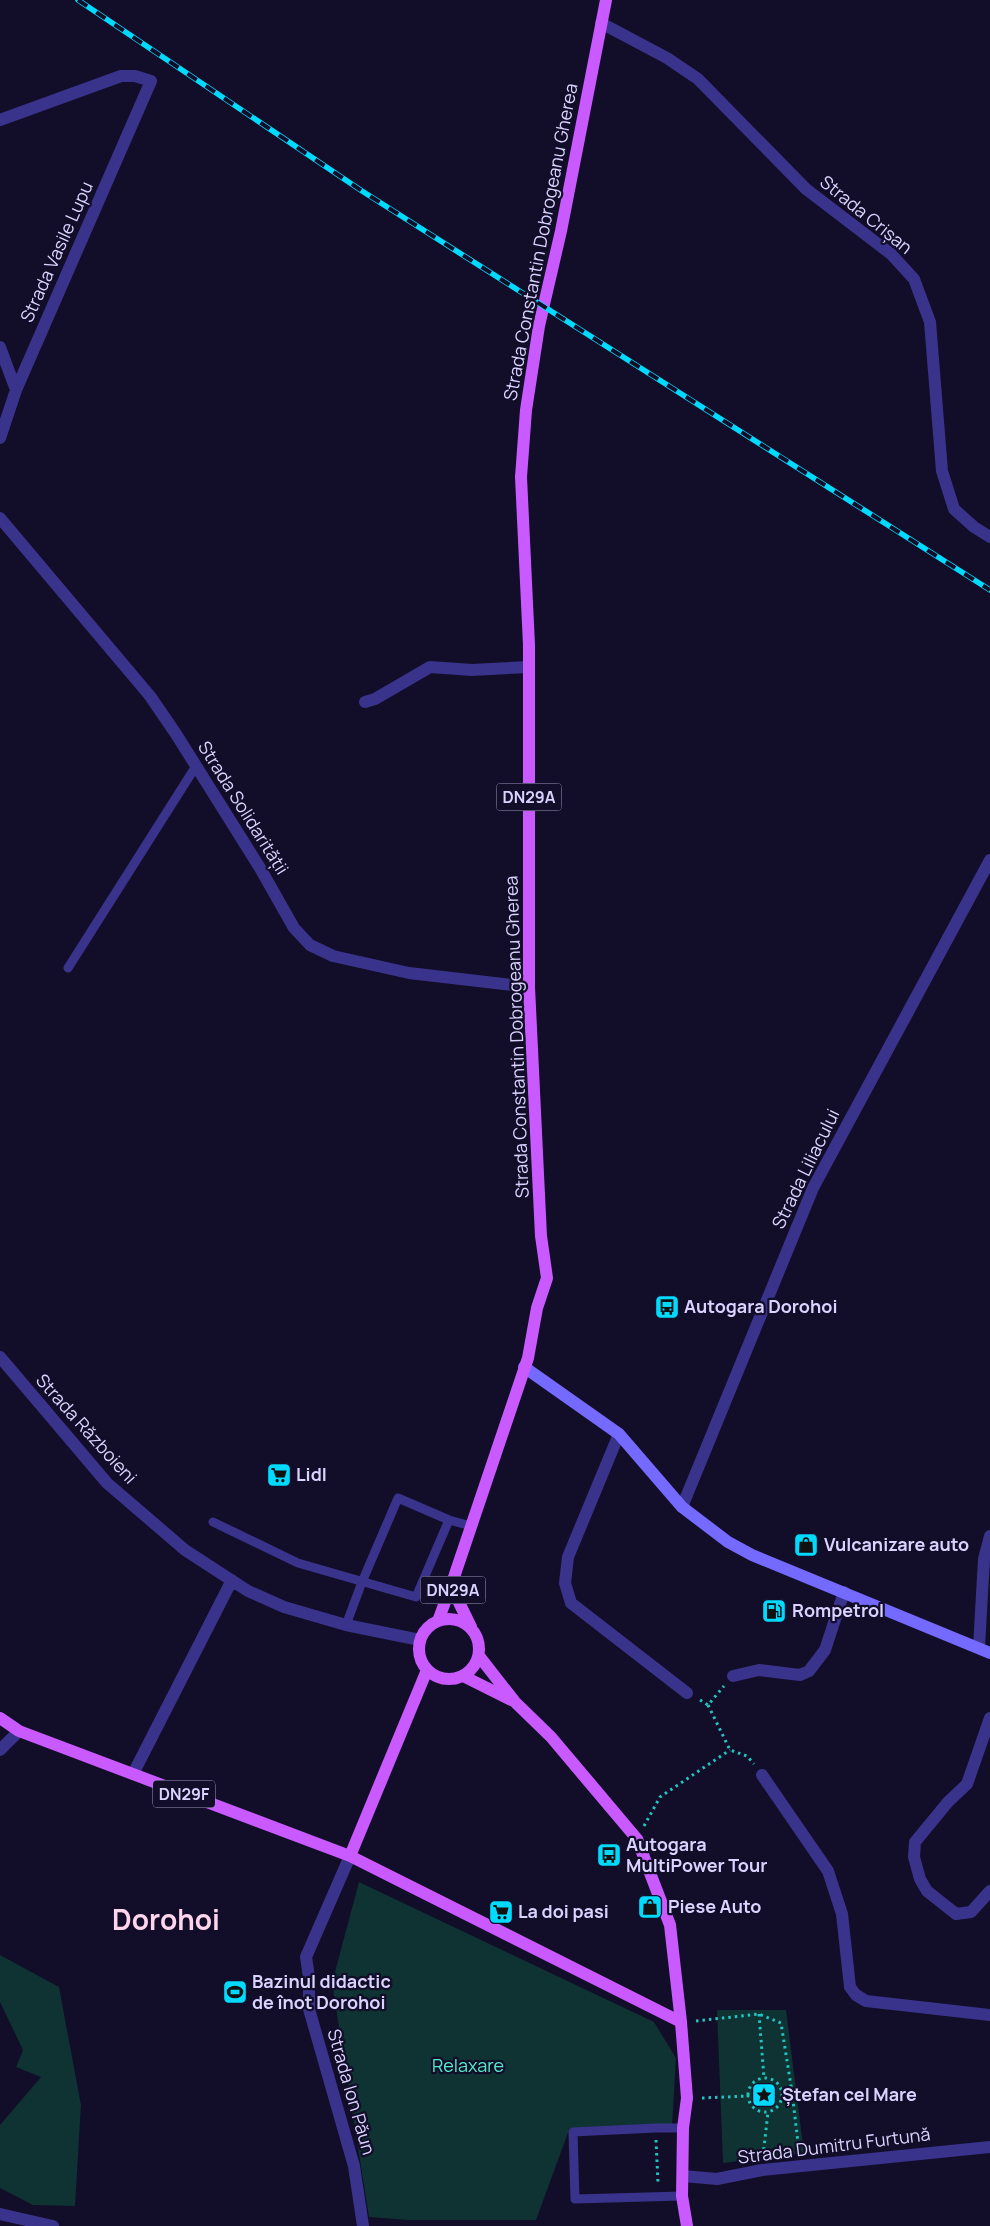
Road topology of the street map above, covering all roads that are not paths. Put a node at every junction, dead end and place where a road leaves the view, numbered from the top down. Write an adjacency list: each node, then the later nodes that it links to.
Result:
1 (606, 0): 2 (main road, Strada Constantin Dobrogeanu Gherea / DN29A)
2 (601, 23): 8 (street, Strada Crișan); 9 (main road, Strada Constantin Dobrogeanu Gherea / DN29A)
3 (0, 120): 5 (street, Strada Vasile Lupu)
4 (0, 347): 5 (street)
5 (16, 390): 6 (street, Strada Vasile Lupu)
6 (0, 438)
7 (0, 518): 11 (street, Strada Solidarității)
8 (990, 537)
9 (529, 667): 10 (street); 14 (main road, Strada Constantin Dobrogeanu Gherea / DN29A)
10 (365, 702)
11 (196, 766): 13 (lane); 14 (street, Strada Solidarității)
12 (990, 860): 18 (street, Strada Liliacului)
13 (68, 968)
14 (529, 987): 16 (main road, Strada Constantin Dobrogeanu Gherea / DN29A)
15 (0, 1357): 23 (street, Strada Războieni)
16 (524, 1367): 17 (street); 21 (main road, Strada Constantin Dobrogeanu Gherea / DN29A)
17 (619, 1434): 18 (street); 36 (street)
18 (682, 1507): 26 (street)
19 (449, 1520): 21 (lane); 24 (lane); 24 (lane)
20 (213, 1522): 24 (lane)
21 (471, 1526): 25 (main road, Strada Constantin Dobrogeanu Gherea / DN29A)
22 (990, 1536): 31 (street)
23 (232, 1580): 28 (street, Strada Războieni); 42 (street)
24 (362, 1582): 28 (lane)
25 (451, 1586): 27 (main road, Strada Constantin Dobrogeanu Gherea / DN29A); 29 (main road, DN29A)
26 (844, 1592): 31 (street); 35 (street)
27 (438, 1621): 29 (main road); 30 (main road)
28 (346, 1625): 30 (street, Strada Războieni)
29 (471, 1628): 32 (main road)
30 (420, 1640): 33 (main road)
31 (985, 1650)
32 (479, 1656): 34 (main road); 37 (main road)
33 (427, 1670): 34 (main road); 44 (main road)
34 (463, 1676): 37 (main road)
35 (733, 1676)
36 (687, 1692)
37 (515, 1702): 47 (main road)
38 (0, 1718): 40 (main road, DN29F)
39 (990, 1718): 45 (street)
40 (19, 1731): 41 (street); 42 (main road, DN29F)
41 (0, 1750)
42 (133, 1774): 44 (main road, DN29F)
43 (762, 1775): 46 (street)
44 (350, 1856): 47 (main road, DN29F); 54 (street, Strada Ion Păun)
45 (990, 1891)
46 (990, 2015)
47 (681, 2022): 48 (main road)
48 (683, 2128): 50 (main road); 51 (lane)
49 (990, 2147): 50 (street, Strada Dumitru Furtună)
50 (683, 2176): 51 (main road)
51 (682, 2196): 55 (main road)
52 (0, 2214): 53 (street)
53 (53, 2226)
54 (363, 2226)
55 (687, 2226)

